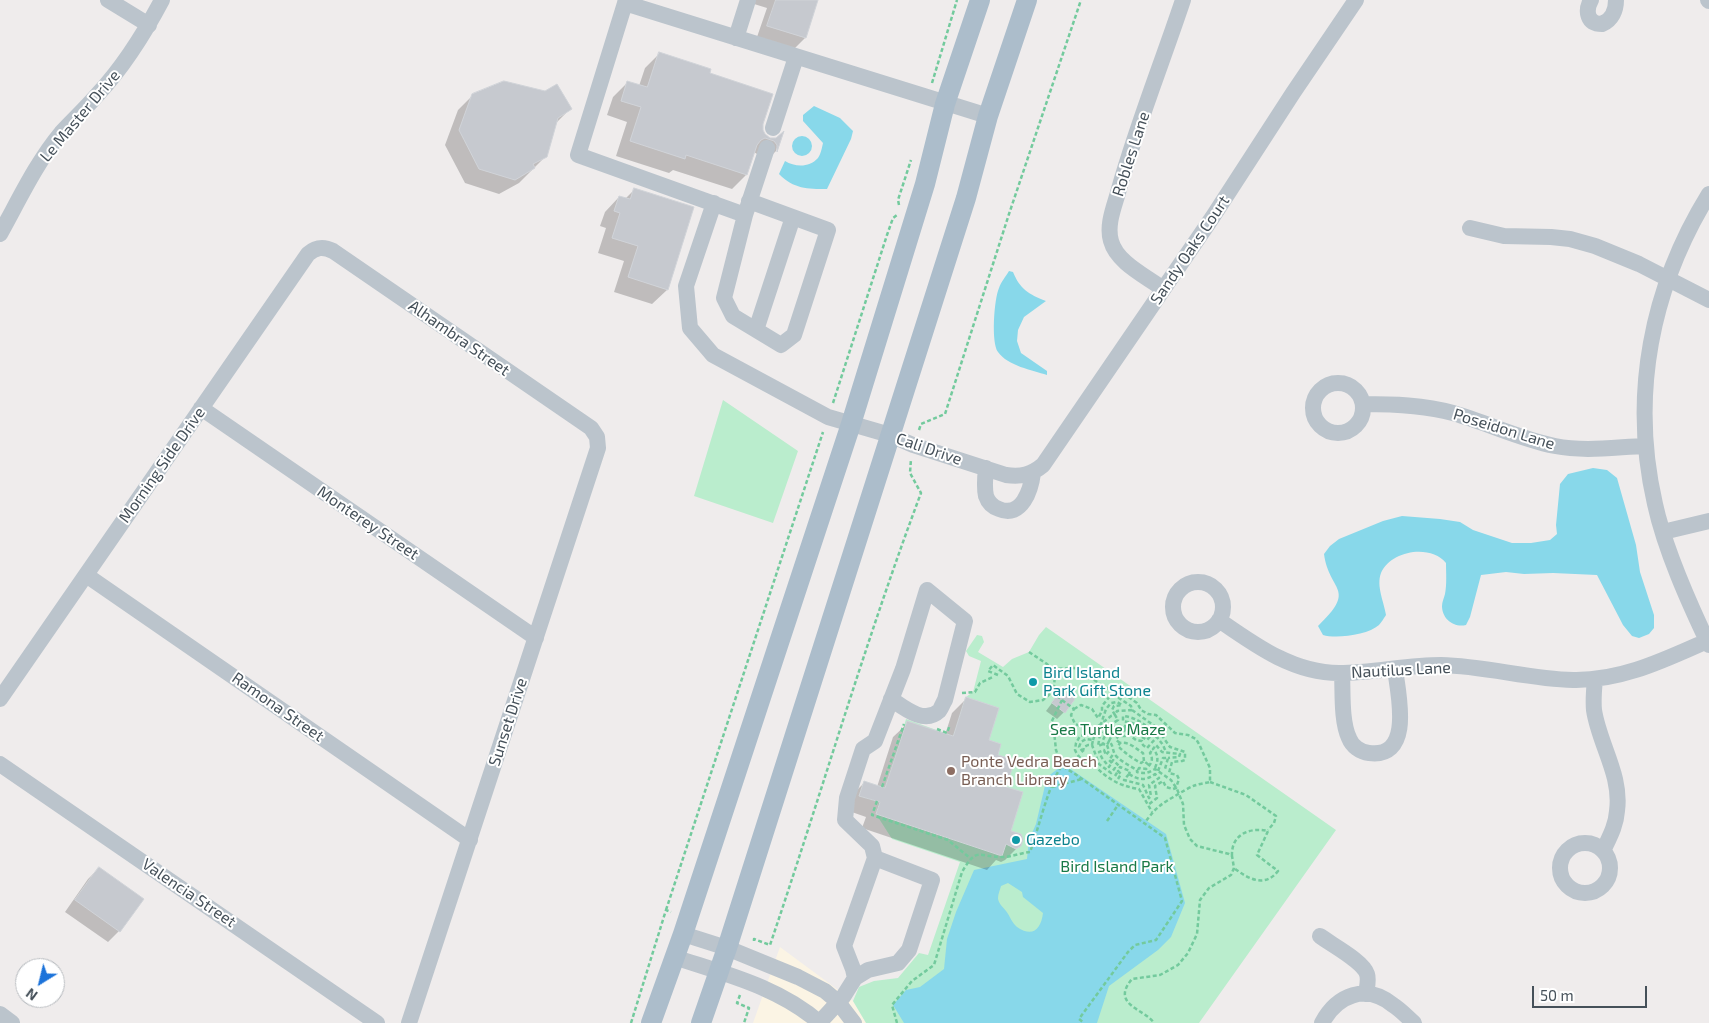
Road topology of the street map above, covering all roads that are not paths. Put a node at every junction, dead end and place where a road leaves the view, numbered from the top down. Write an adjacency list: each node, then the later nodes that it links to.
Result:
1 (108, 0): 11 (street)
2 (162, 0): 11 (street, Le Master Drive)
3 (748, 0): 12 (street)
4 (980, 0): 14 (main road)
5 (1027, 0): 15 (main road)
6 (1183, 0): 26 (street, Robles Lane)
7 (1356, 0): 26 (street, Sandy Oaks Court)
8 (1591, 0): 9 (street)
9 (1616, 0)
10 (626, 1): 12 (street); 19 (street)
11 (149, 25): 23 (street, Le Master Drive)
12 (736, 38): 13 (street)
13 (796, 57): 14 (street); 16 (street)
14 (936, 101): 15 (street); 32 (main road)
15 (988, 116): 33 (main road)
16 (773, 128)
17 (767, 148): 20 (street)
18 (1709, 194): 25 (street)
19 (714, 203): 20 (street); 32 (street, Cali Drive)
20 (747, 208): 21 (street); 28 (street)
21 (794, 217): 28 (street); 28 (street)
22 (1470, 228): 25 (street)
23 (0, 234)
24 (333, 251): 30 (street, Morning Side Drive); 31 (street, Alhambra Street)
25 (1667, 278): 27 (street); 34 (street)
26 (1163, 289): 36 (street, Sandy Oaks Court)
27 (1709, 300)
28 (756, 330)
29 (1362, 404): 34 (street, Poseidon Lane)
30 (201, 408): 39 (street, Morning Side Drive); 41 (street, Monterey Street)
31 (585, 424): 41 (street, Sunset Drive)
32 (851, 424): 33 (street, Cali Drive); 52 (main road)
33 (890, 435): 35 (street, Cali Drive); 54 (main road)
34 (1646, 446): 38 (street)
35 (986, 468): 36 (street, Cali Drive); 36 (street)
36 (1033, 472)
37 (1709, 521): 38 (street)
38 (1663, 532): 42 (street)
39 (86, 575): 46 (street, Morning Side Drive); 49 (street, Ramona Street)
40 (1219, 620): 44 (street, Nautilus Lane)
41 (536, 638): 49 (street, Sunset Drive)
42 (1708, 643): 45 (street, Nautilus Lane)
43 (1394, 669): 44 (street, Nautilus Lane); 44 (street); 45 (street, Nautilus Lane)
44 (1342, 673)
45 (1595, 679): 50 (street)
46 (0, 699)
47 (890, 699): 47 (street); 51 (street)
48 (0, 764): 62 (street, Valencia Street)
49 (470, 840): 63 (street, Sunset Drive)
50 (1603, 851)
51 (875, 858): 57 (street); 57 (street)
52 (683, 934): 54 (street); 55 (main road)
53 (1320, 936): 58 (street)
54 (727, 948): 56 (main road); 59 (street)
55 (674, 957): 56 (street); 64 (main road)
56 (718, 972): 65 (main road); 66 (street)
57 (855, 978): 59 (street)
58 (1360, 994): 68 (street); 69 (street)
59 (838, 1002): 66 (street); 67 (street)
60 (0, 1014): 61 (street)
61 (12, 1023)
62 (377, 1023)
63 (409, 1023)
64 (651, 1023)
65 (700, 1023)
66 (820, 1023)
67 (854, 1023)
68 (1322, 1023)
69 (1414, 1023)

